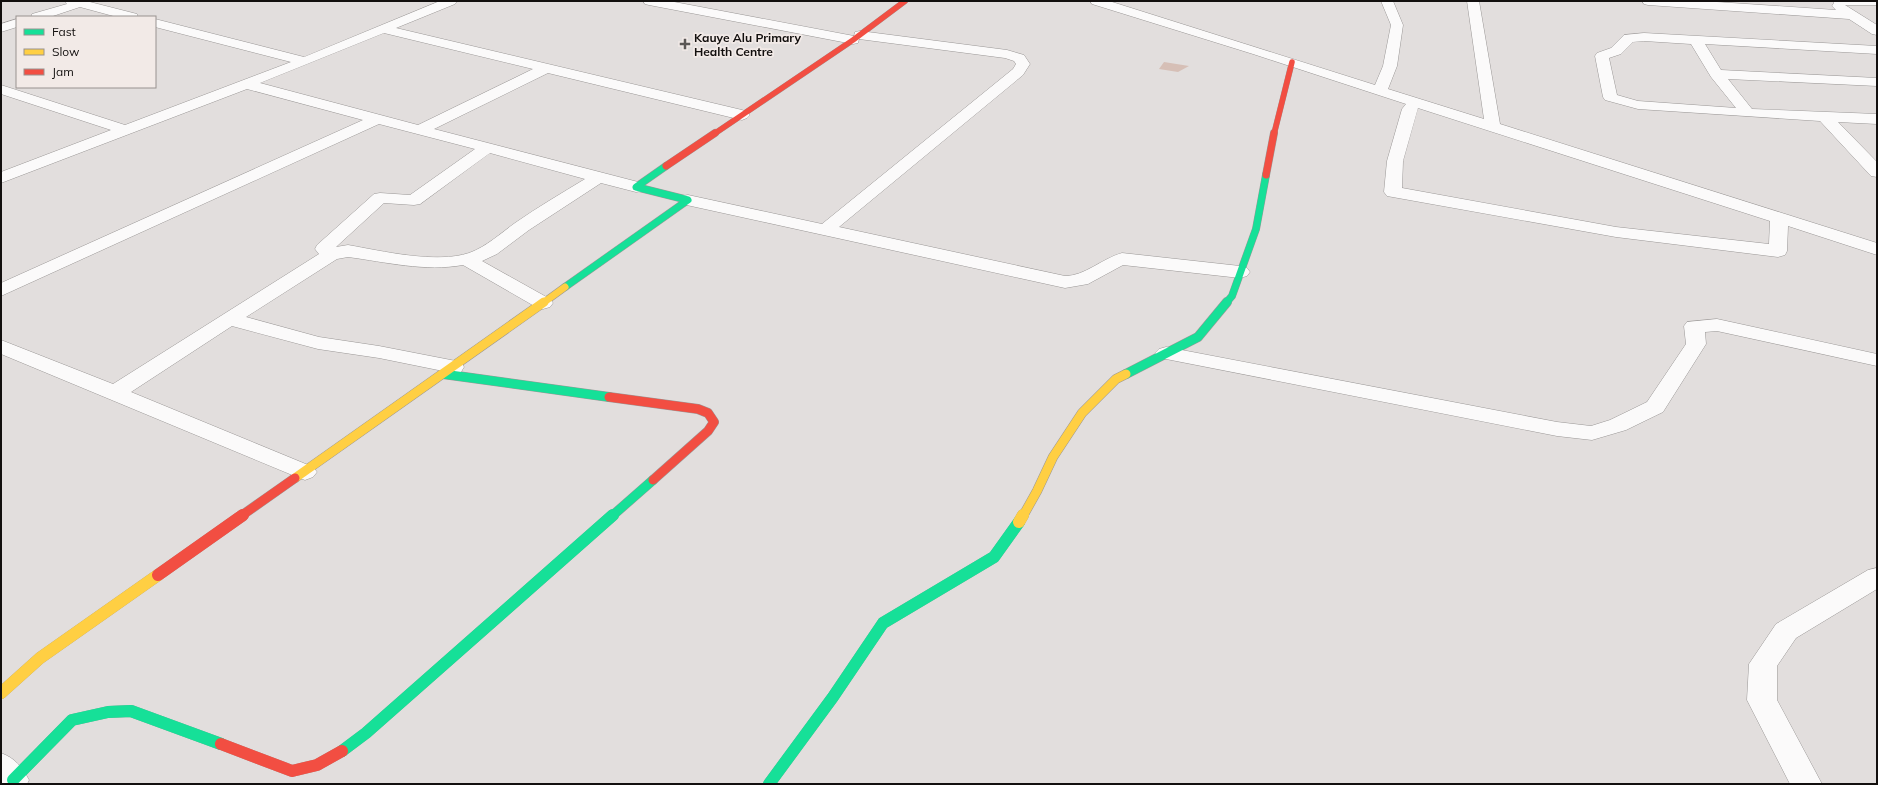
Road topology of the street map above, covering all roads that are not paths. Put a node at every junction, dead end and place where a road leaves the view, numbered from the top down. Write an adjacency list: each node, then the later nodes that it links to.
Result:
1 (415, 1): 13 (street)
2 (649, 1): 12 (street)
3 (905, 1): 22 (street)
4 (1096, 1): 26 (street)
5 (1387, 1): 32 (street)
6 (1473, 1): 39 (street)
7 (1648, 1): 14 (street)
8 (1830, 1): 14 (street)
9 (1840, 1): 10 (street)
10 (1877, 1)
11 (76, 2): 15 (street); 16 (street)
12 (668, 2): 22 (street)
13 (445, 4): 20 (street)
14 (1850, 15): 21 (street)
15 (40, 16)
16 (128, 16)
17 (16, 23): 19 (street)
18 (156, 23): 25 (street)
19 (1, 28)
20 (383, 29): 25 (street); 27 (street)
21 (1877, 31)
22 (856, 38): 35 (street); 49 (street)
23 (1696, 40): 24 (street); 28 (street); 34 (street)
24 (1877, 50)
25 (305, 61): 30 (street)
26 (1292, 62): 32 (street); 53 (street)
27 (544, 68): 35 (street); 41 (street)
28 (1716, 74): 29 (street); 34 (street)
29 (1877, 82)
30 (246, 84): 37 (street); 40 (street)
31 (3, 91): 40 (street)
32 (1380, 91): 33 (street)
33 (1415, 103): 39 (street); 48 (street)
34 (1748, 113): 36 (street)
35 (742, 115): 46 (street)
36 (1824, 116): 38 (street); 43 (street)
37 (378, 118): 41 (street); 54 (street)
38 (1877, 119)
39 (1493, 128): 48 (street)
40 (125, 130): 45 (street)
41 (422, 130): 42 (street)
42 (489, 147): 44 (street); 51 (street)
43 (1877, 172)
44 (599, 177): 46 (street); 52 (street)
45 (1, 178)
46 (636, 187): 47 (street)
47 (688, 200): 49 (street); 55 (street)
48 (1779, 217): 50 (street)
49 (825, 230): 53 (street)
50 (1877, 249)
51 (331, 254): 52 (street); 56 (street)
52 (466, 259): 55 (street)
53 (1240, 272): 58 (street)
54 (1, 290)
55 (543, 304): 60 (street)
56 (229, 319): 60 (street); 61 (street)
57 (1, 346): 61 (street)
58 (1166, 352): 59 (street); 66 (street)
59 (1877, 360)
60 (448, 370): 62 (street); 65 (street)
61 (114, 393): 62 (street)
62 (305, 472): 64 (street)
63 (1877, 577): 67 (street)
64 (1, 693)
65 (8, 777)
66 (769, 784)
67 (1806, 784)

